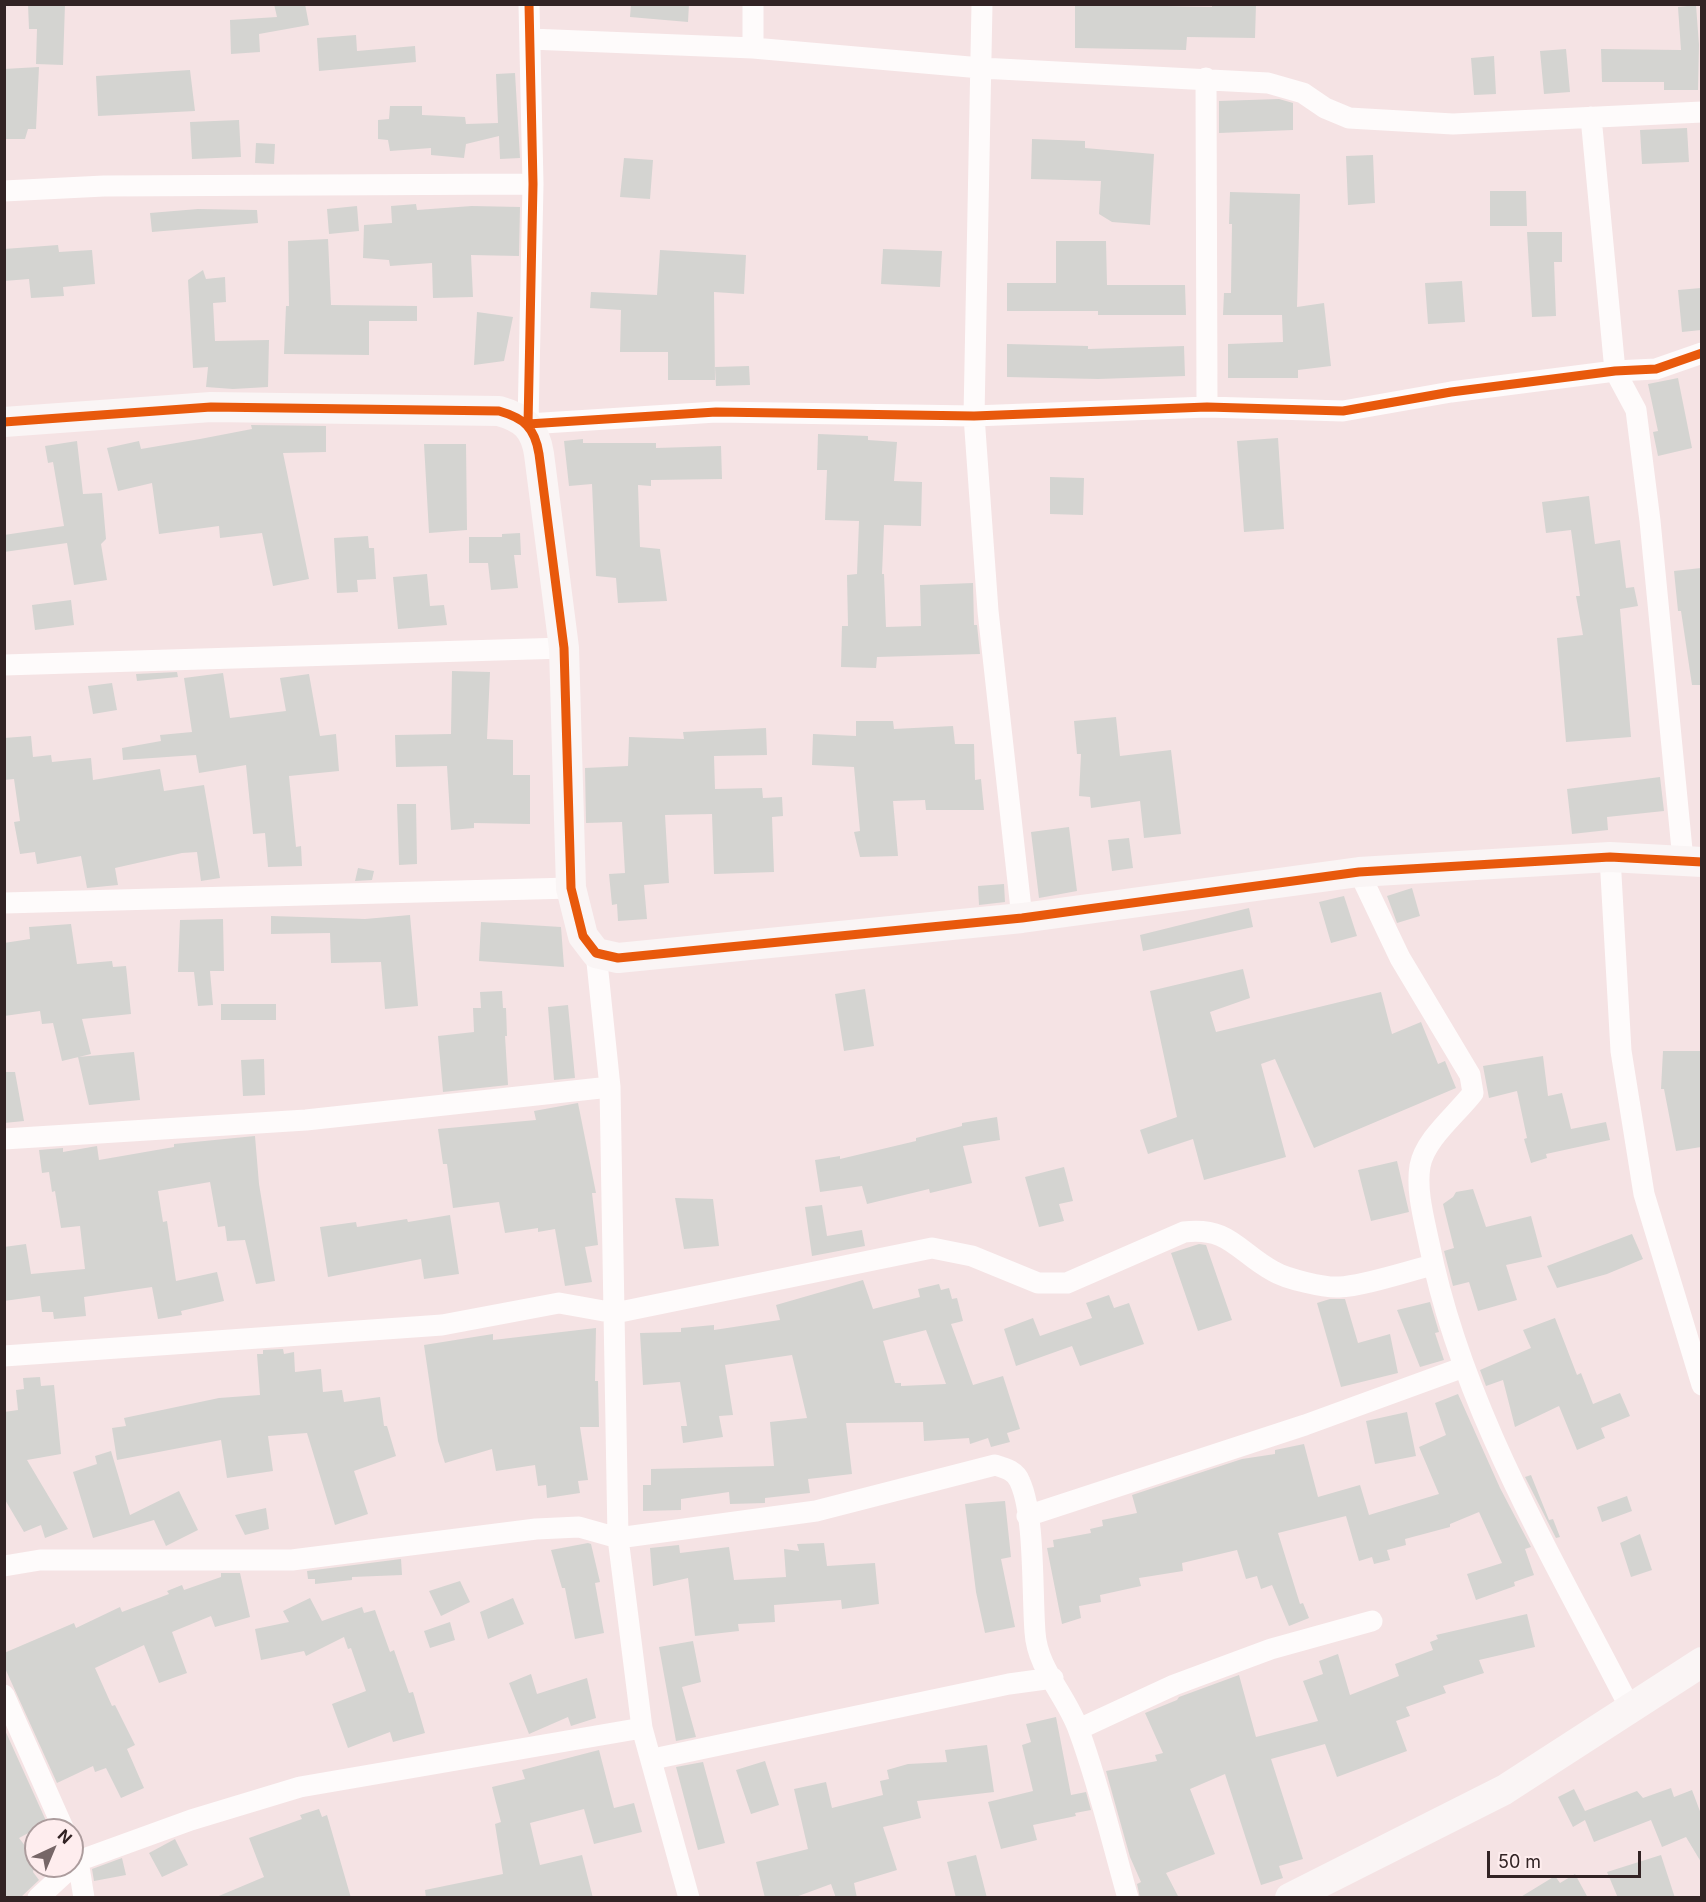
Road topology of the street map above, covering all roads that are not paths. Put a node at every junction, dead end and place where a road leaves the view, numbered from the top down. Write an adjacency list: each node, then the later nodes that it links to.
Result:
1 (529, 4): 4 (street)
2 (753, 4): 5 (street)
3 (982, 4): 6 (street)
4 (530, 39): 5 (street); 10 (street)
5 (753, 48): 6 (street)
6 (981, 68): 7 (street); 15 (street)
7 (1206, 78): 9 (street); 14 (street)
8 (1701, 112): 9 (street)
9 (1591, 117): 13 (street)
10 (533, 184): 11 (street); 17 (street)
11 (4, 191)
12 (1701, 353): 13 (street)
13 (1615, 371): 14 (street); 21 (street)
14 (1207, 407): 15 (street)
15 (974, 416): 17 (street); 25 (street)
16 (4, 422): 17 (street)
17 (528, 424): 18 (street)
18 (564, 648): 19 (street); 23 (street)
19 (4, 665)
20 (1610, 857): 21 (street); 22 (street); 33 (street)
21 (1692, 861)
22 (1359, 872): 25 (street); 29 (street)
23 (571, 888): 24 (street); 26 (street)
24 (4, 903)
25 (1022, 918): 26 (street)
26 (596, 953): 27 (street)
27 (610, 1087): 28 (street); 30 (street)
28 (4, 1139)
29 (1433, 1265): 30 (street); 32 (street)
30 (615, 1313): 31 (street); 35 (street)
31 (4, 1356)
32 (1464, 1367): 34 (street); 41 (street)
33 (1701, 1385)
34 (1027, 1516): 35 (street); 39 (street)
35 (618, 1538): 36 (street); 42 (street)
36 (4, 1566)
37 (1372, 1621): 43 (street)
38 (1701, 1662): 41 (street)
39 (1053, 1678): 43 (street); 44 (street)
40 (4, 1695): 45 (street)
41 (1630, 1708): 53 (street)
42 (642, 1728): 44 (street); 46 (street)
43 (1079, 1730): 52 (street)
44 (653, 1759): 51 (street)
45 (59, 1818)
46 (84, 1851)
47 (55, 1878): 49 (street)
48 (80, 1878): 50 (street)
49 (38, 1898)
50 (84, 1898)
51 (689, 1898)
52 (1128, 1898)
53 (1290, 1898)

